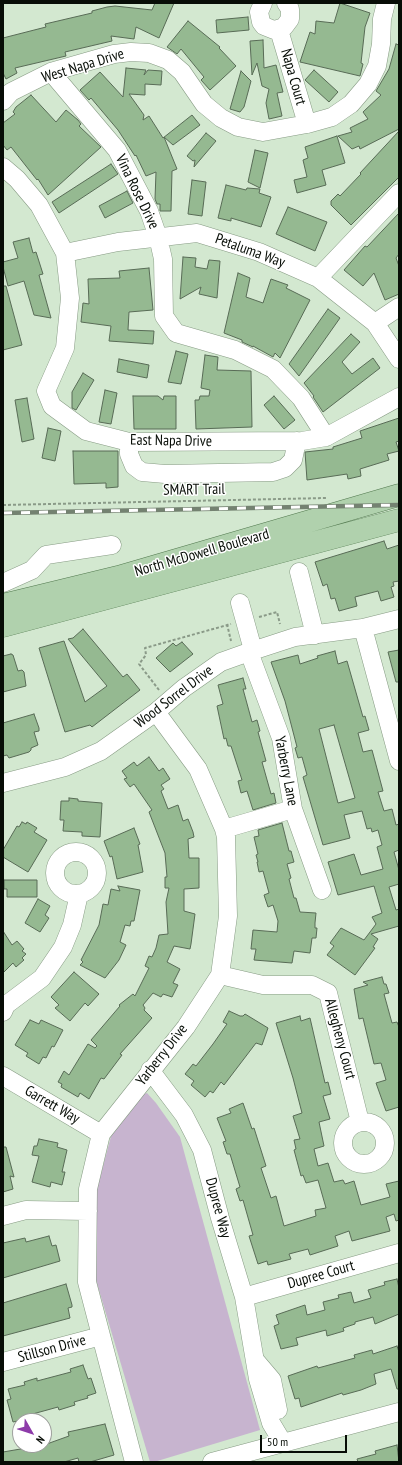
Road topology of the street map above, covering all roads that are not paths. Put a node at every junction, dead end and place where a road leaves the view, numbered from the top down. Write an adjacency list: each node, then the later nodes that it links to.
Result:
1 (263, 3): 4 (street, Napa Court)
2 (286, 3): 4 (street, Napa Court)
3 (386, 3): 7 (street, West Napa Drive)
4 (279, 30): 7 (street, Napa Court)
5 (51, 72): 6 (street, West Napa Drive); 7 (street, West Napa Drive); 10 (street, Vina Rose Drive)
6 (3, 101)
7 (307, 124)
8 (3, 167): 11 (street)
9 (399, 193): 12 (street)
10 (158, 237): 11 (street, Petaluma Way); 12 (street, Petaluma Way); 17 (street, Vina Rose Drive)
11 (65, 253): 19 (street, East Napa Drive)
12 (318, 278): 14 (street, Petaluma Way)
13 (399, 307): 14 (street)
14 (375, 323): 15 (street, Petaluma Way)
15 (399, 359)
16 (399, 397): 17 (street, East Napa Drive)
17 (326, 436): 18 (street, East Napa Drive)
18 (297, 441): 19 (street, East Napa Drive); 19 (street)
19 (129, 442)
20 (399, 496): 26 (main road, North McDowell Boulevard)
21 (399, 520): 30 (main road, North McDowell Boulevard)
22 (112, 545): 23 (street)
23 (32, 570): 25 (street); 26 (street)
24 (299, 572): 32 (street)
25 (3, 583)
26 (41, 596): 28 (main road, North McDowell Boulevard)
27 (240, 603): 33 (street, Yarberry Lane)
28 (3, 605)
29 (399, 619): 31 (street, Wood Sorrel Drive)
30 (3, 626)
31 (363, 628): 32 (street, Wood Sorrel Drive); 35 (street)
32 (316, 635): 33 (street, Wood Sorrel Drive)
33 (251, 651): 34 (street, Wood Sorrel Drive); 38 (street, Yarberry Lane)
34 (156, 712): 37 (street, Wood Sorrel Drive); 39 (street, Yarberry Drive)
35 (394, 726): 36 (street)
36 (399, 761)
37 (3, 783)
38 (294, 809): 39 (street); 40 (street, Yarberry Lane)
39 (224, 829): 42 (street, Yarberry Drive)
40 (322, 890)
41 (79, 894): 43 (street)
42 (220, 975): 44 (street, Yarberry Drive); 46 (street, Allegheny Court)
43 (4, 1007)
44 (150, 1070): 47 (street, Yarberry Drive); 51 (street, Dupree Way)
45 (3, 1076): 47 (street, Garrett Way)
46 (360, 1122)
47 (101, 1134): 48 (street, Yarberry Drive)
48 (88, 1211): 49 (street); 52 (street, Yarberry Drive)
49 (3, 1216)
50 (399, 1253): 51 (street, Dupree Court)
51 (244, 1297): 56 (street, Dupree Way)
52 (101, 1336): 53 (street, Stillson Drive); 54 (street, Yarberry Drive)
53 (3, 1362)
54 (120, 1410): 58 (street, Yarberry Drive); 59 (street, Yarberry Drive)
55 (399, 1412): 56 (street)
56 (283, 1443): 57 (street)
57 (219, 1461)
58 (134, 1462)
59 (145, 1462)

